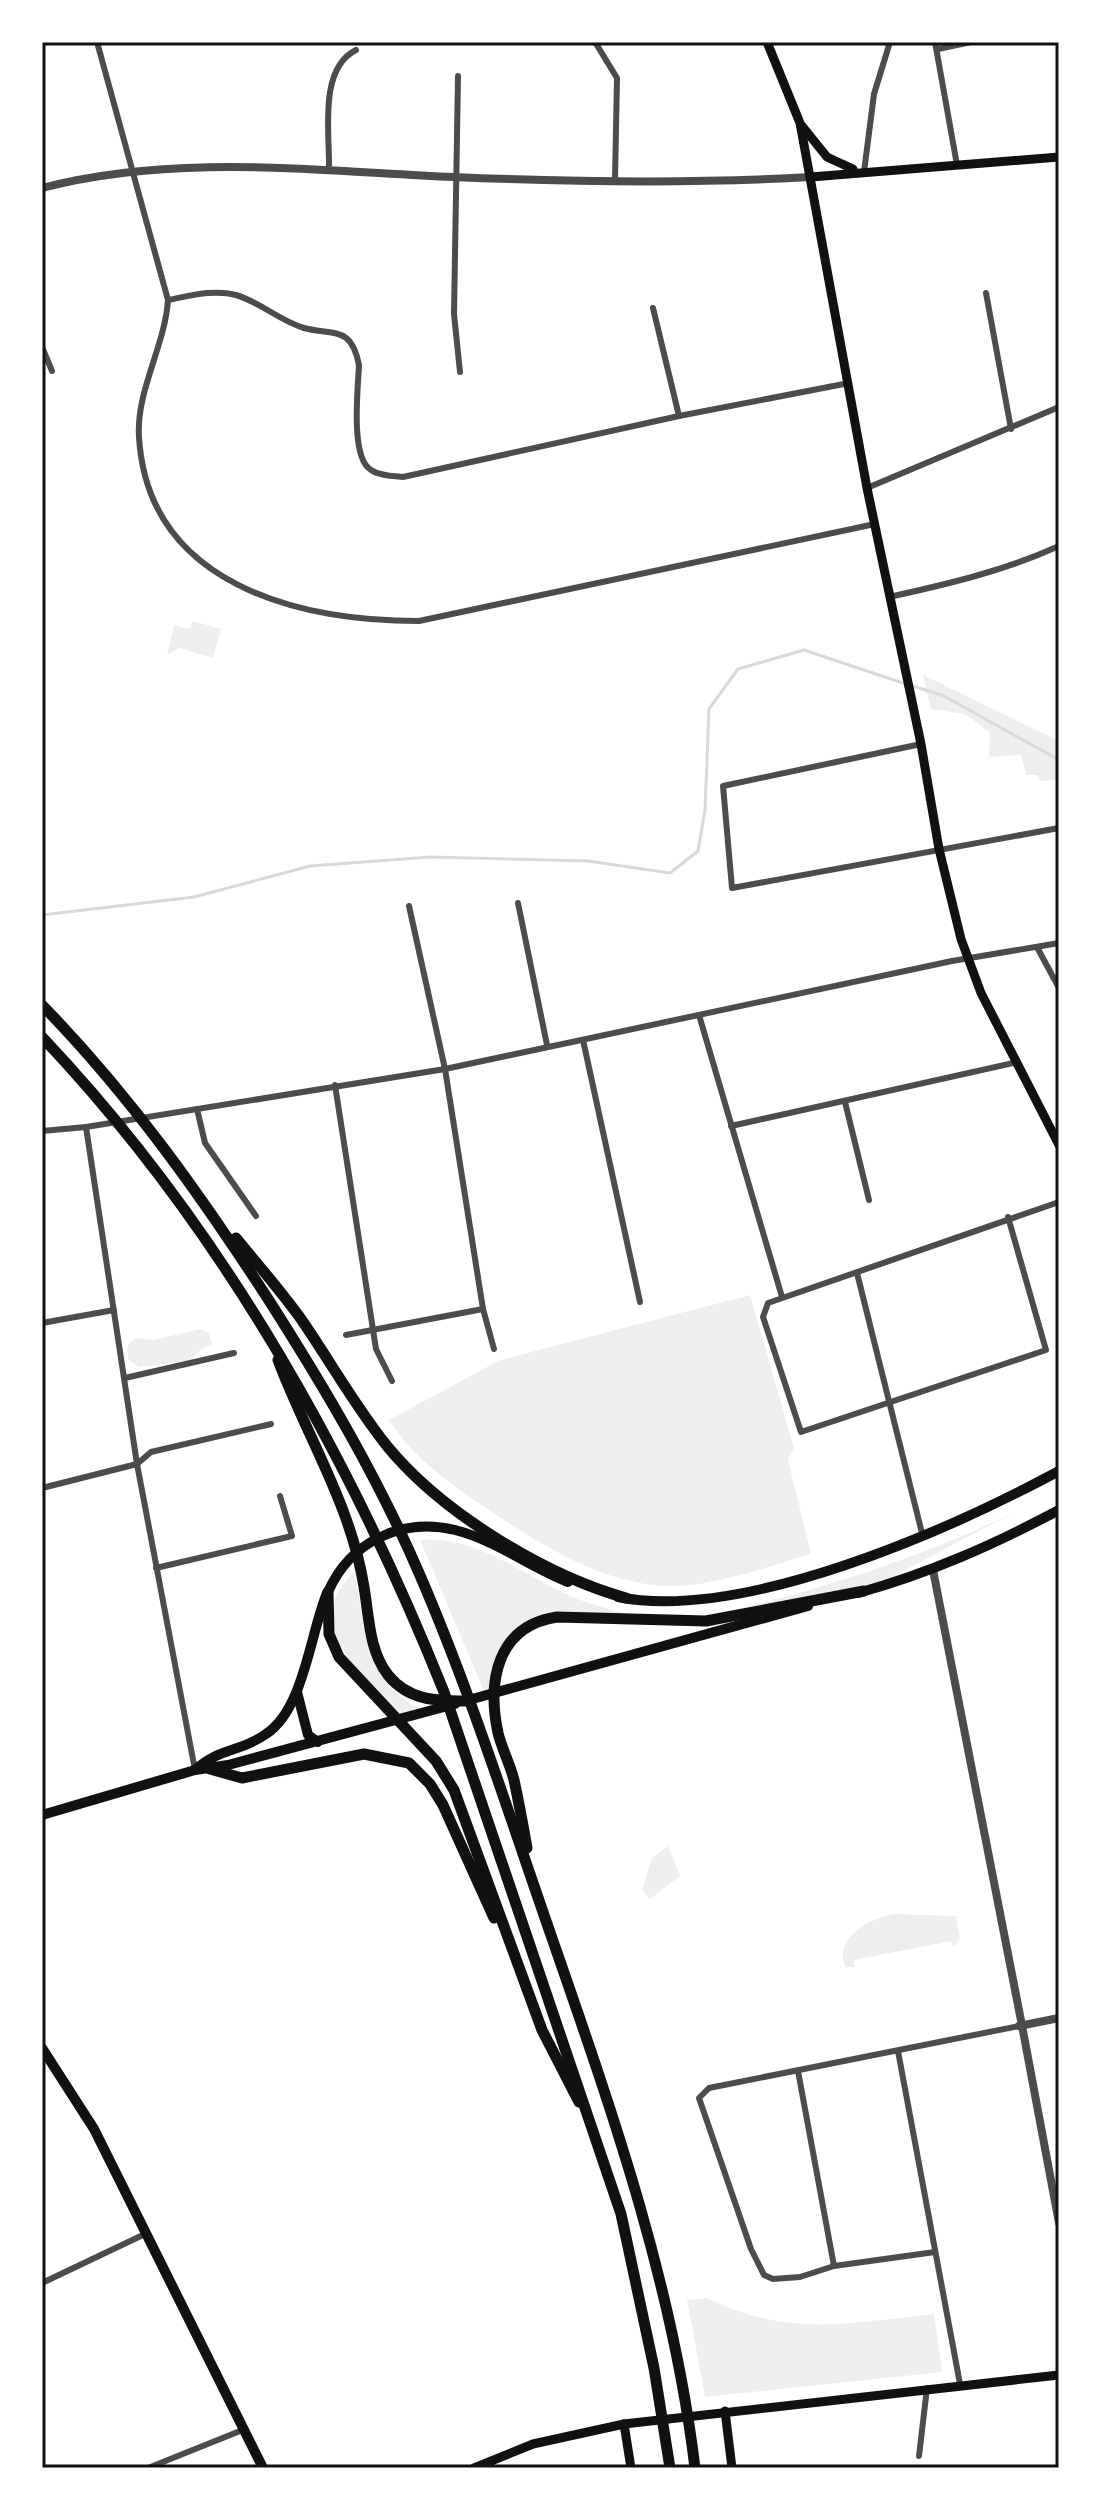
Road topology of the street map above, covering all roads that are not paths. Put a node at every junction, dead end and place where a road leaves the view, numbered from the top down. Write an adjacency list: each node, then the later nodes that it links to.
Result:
1 (97, 42): 13 (street)
2 (595, 42): 17 (street)
3 (767, 42): 9 (main road)
4 (890, 42): 14 (street)
5 (971, 42): 6 (street)
6 (936, 46): 11 (street)
7 (356, 50): 12 (street)
8 (458, 76): 15 (street)
9 (800, 123): 14 (main road); 16 (main road)
10 (1059, 157): 11 (main road)
11 (957, 165): 14 (main road)
12 (329, 170): 13 (street); 15 (street)
13 (132, 171): 18 (street); 20 (street)
14 (864, 172): 16 (main road)
15 (454, 177): 17 (street); 24 (street)
16 (811, 177): 17 (street); 25 (main road)
17 (615, 179)
18 (42, 188)
19 (986, 293): 28 (street)
20 (168, 300): 27 (street); 30 (street)
21 (653, 308): 27 (street)
22 (42, 347): 23 (street)
23 (52, 371)
24 (460, 372)
25 (849, 383): 27 (street); 29 (main road)
26 (1059, 407): 28 (street)
27 (679, 416)
28 (1011, 429): 29 (street)
29 (867, 488): 30 (main road)
30 (875, 524): 32 (main road)
31 (1059, 546): 32 (street)
32 (889, 597): 33 (main road)
33 (921, 744): 35 (main road); 35 (street)
34 (1059, 828): 35 (street)
35 (939, 849): 40 (main road)
36 (518, 903): 46 (street)
37 (409, 906): 48 (street)
38 (1059, 943): 39 (street)
39 (1038, 949): 40 (street); 41 (street)
40 (967, 958): 43 (street); 47 (main road)
41 (1059, 988)
42 (42, 1005): 56 (highway)
43 (699, 1015): 45 (street); 52 (street)
44 (42, 1037): 69 (highway)
45 (583, 1040): 46 (street); 63 (street)
46 (547, 1045): 48 (street)
47 (1018, 1062): 50 (street); 55 (main road)
48 (445, 1069): 49 (street); 64 (street)
49 (335, 1085): 51 (street); 67 (street)
50 (845, 1102): 52 (street); 57 (street)
51 (197, 1109): 53 (street); 59 (street)
52 (731, 1126): 62 (street)
53 (86, 1127): 54 (street); 65 (street)
54 (42, 1131)
55 (1059, 1145)
56 (173, 1159): 86 (highway); 93 (highway)
57 (869, 1200)
58 (1059, 1202): 60 (street)
59 (256, 1216)
60 (1008, 1217): 61 (street); 74 (street)
61 (857, 1273): 62 (street); 74 (street)
62 (782, 1297): 74 (street)
63 (640, 1302)
64 (483, 1309): 67 (street); 70 (street)
65 (114, 1310): 66 (street); 72 (street)
66 (42, 1323)
67 (374, 1327): 68 (street); 73 (street)
68 (346, 1335)
69 (270, 1337): 88 (highway); 100 (highway)
70 (494, 1349)
71 (234, 1353): 72 (street)
72 (125, 1378): 76 (street)
73 (392, 1381)
74 (891, 1404): 81 (street)
75 (271, 1424): 76 (street)
76 (137, 1464): 78 (street); 82 (street)
77 (1059, 1471): 81 (main road)
78 (42, 1488)
79 (280, 1496): 82 (street)
80 (1059, 1510): 83 (main road)
81 (923, 1537): 86 (main road)
82 (156, 1568): 91 (street)
83 (933, 1570): 84 (main road); 96 (street)
84 (864, 1591): 88 (main road); 93 (highway)
85 (328, 1592): 86 (main road); 87 (main road); 94 (highway)
86 (626, 1598)
87 (296, 1690): 89 (main road); 91 (main road)
88 (465, 1701): 89 (main road)
89 (318, 1742): 90 (main road)
90 (210, 1769): 91 (main road); 94 (highway)
91 (195, 1770): 92 (main road)
92 (42, 1815)
93 (534, 1888): 114 (highway)
94 (520, 1972): 100 (highway)
95 (1059, 2018): 96 (street)
96 (1019, 2026): 98 (street); 101 (street)
97 (42, 2048): 103 (main road)
98 (898, 2051): 99 (street); 104 (street)
99 (798, 2071): 105 (street); 105 (street)
100 (598, 2138): 115 (highway)
101 (1058, 2207): 102 (street)
102 (1059, 2223)
103 (145, 2234): 106 (street); 112 (main road)
104 (935, 2252): 105 (street); 108 (street)
105 (834, 2266)
106 (42, 2283)
107 (1059, 2375): 108 (main road)
108 (960, 2384): 109 (main road)
109 (927, 2388): 110 (main road); 113 (street)
110 (725, 2411): 111 (main road); 120 (main road)
111 (624, 2424): 118 (main road); 119 (main road)
112 (245, 2429): 116 (street); 117 (main road)
113 (919, 2456)
114 (695, 2464)
115 (670, 2467)
116 (148, 2468)
117 (263, 2468)
118 (474, 2468)
119 (631, 2468)
120 (732, 2468)

